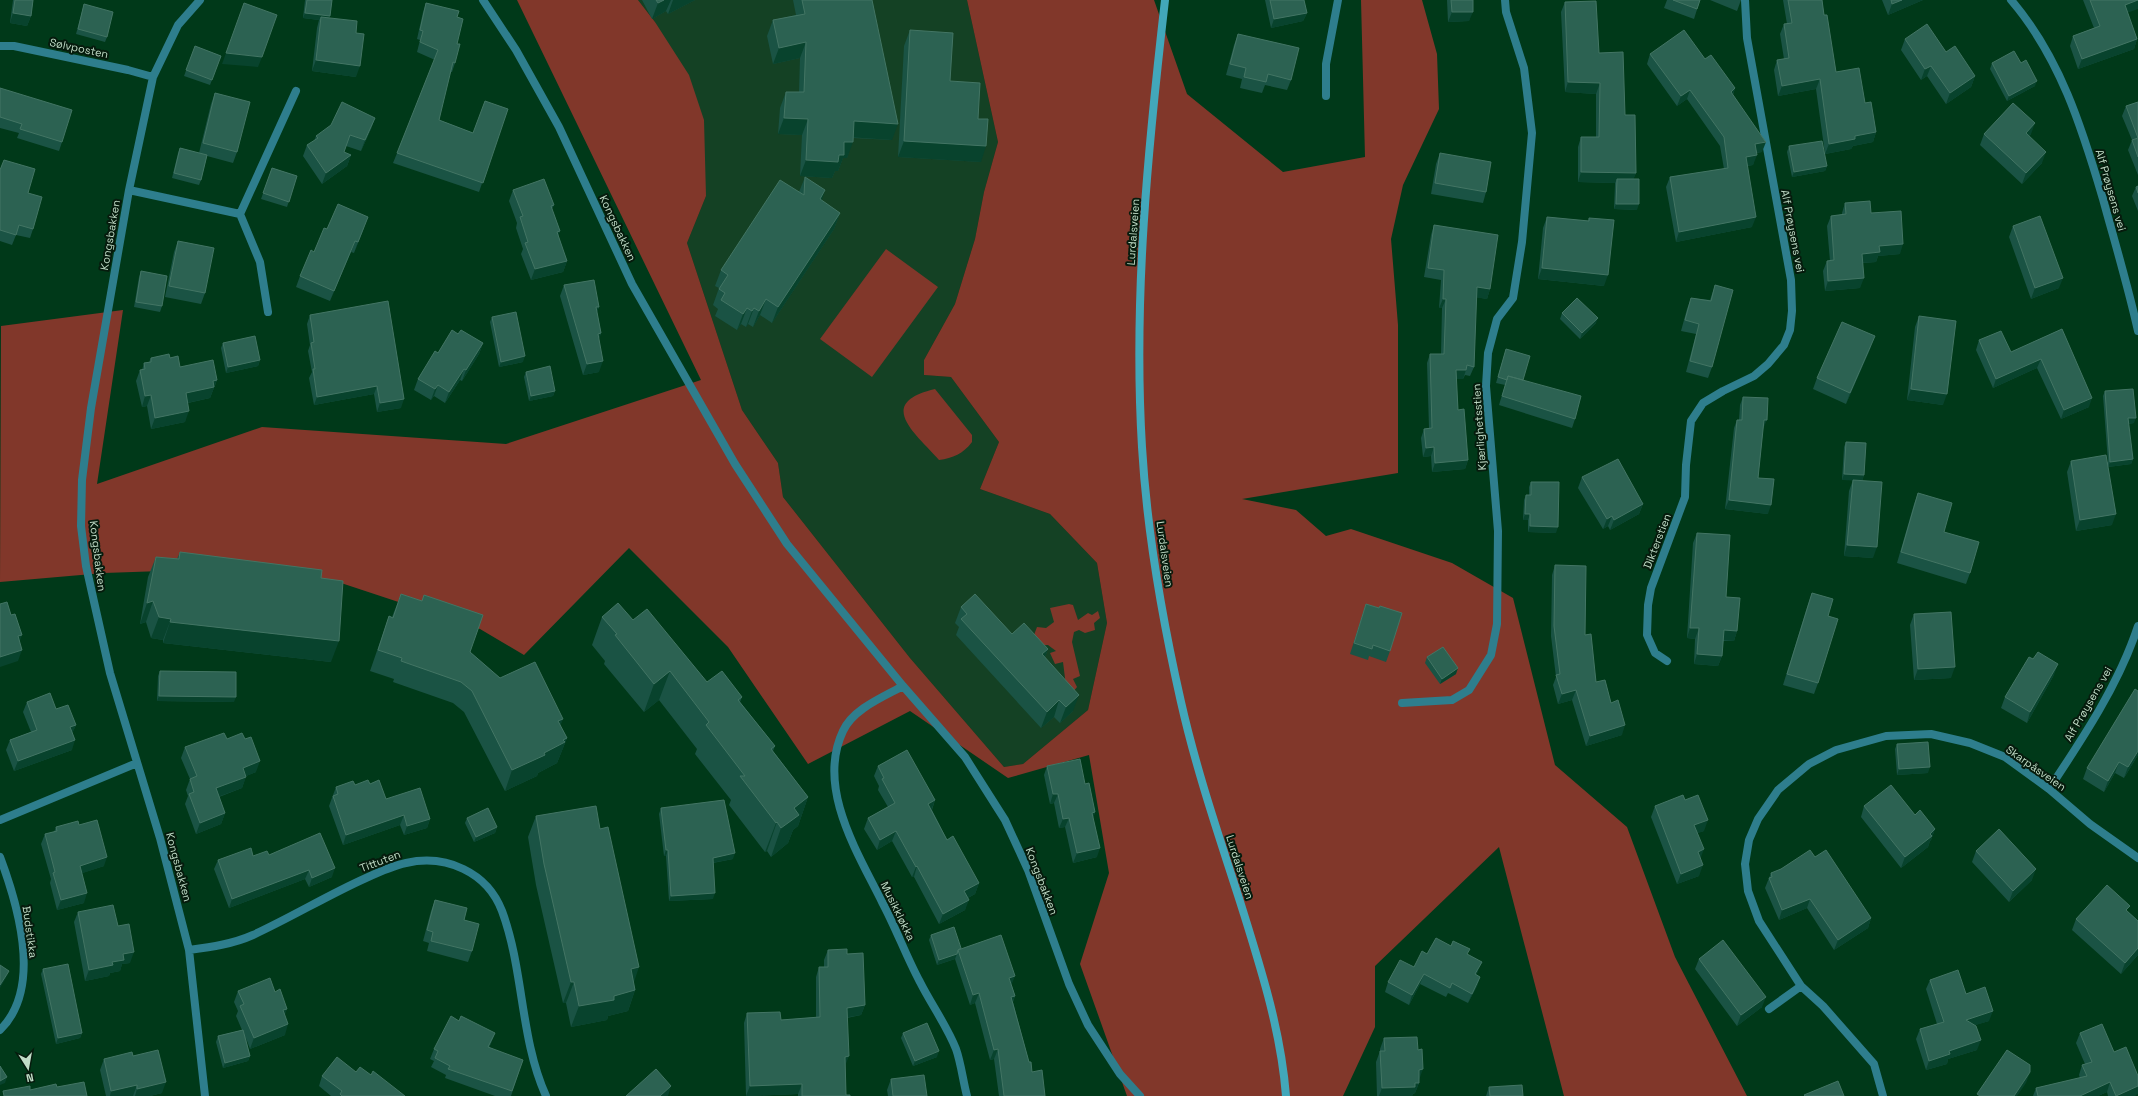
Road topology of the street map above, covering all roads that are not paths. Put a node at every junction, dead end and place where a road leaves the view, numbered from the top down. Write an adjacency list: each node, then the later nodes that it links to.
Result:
1 (200, 0): 9 (street, Kongsbakken)
2 (483, 0): 19 (street, Kongsbakken)
3 (1165, 0): 34 (main road, Lurdalsveien)
4 (1338, 0): 11 (street)
5 (1505, 0): 20 (street, Kjærlighetsstien)
6 (1745, 0): 16 (street, Alf Prøysens vei)
7 (2011, 0): 15 (street, Alf Prøysens vei)
8 (0, 46): 9 (street, Sølvposten)
9 (153, 77): 12 (street, Kongsbakken)
10 (296, 91): 13 (street)
11 (1326, 96)
12 (129, 190): 13 (street); 21 (street, Kongsbakken)
13 (240, 214): 14 (street)
14 (268, 312)
15 (2138, 331)
16 (1691, 421): 18 (street, Dikterstien)
17 (2138, 626): 22 (street, Alf Prøysens vei)
18 (1667, 661)
19 (903, 686): 32 (street, Musikkløkka); 33 (street, Kongsbakken)
20 (1402, 703)
21 (137, 763): 23 (street); 26 (street, Kongsbakken)
22 (2049, 789): 25 (street, Skarpåsveien); 27 (street, Skarpåsveien)
23 (0, 820)
24 (0, 857): 29 (street, Budstikka)
25 (2138, 858)
26 (189, 950): 30 (street, Kongsbakken); 31 (street, Tittuten)
27 (1801, 986): 28 (street); 35 (street, Skarpåsveien)
28 (1768, 1008)
29 (0, 1030)
30 (205, 1096)
31 (546, 1096)
32 (967, 1096)
33 (1140, 1096)
34 (1286, 1096)
35 (1883, 1096)

